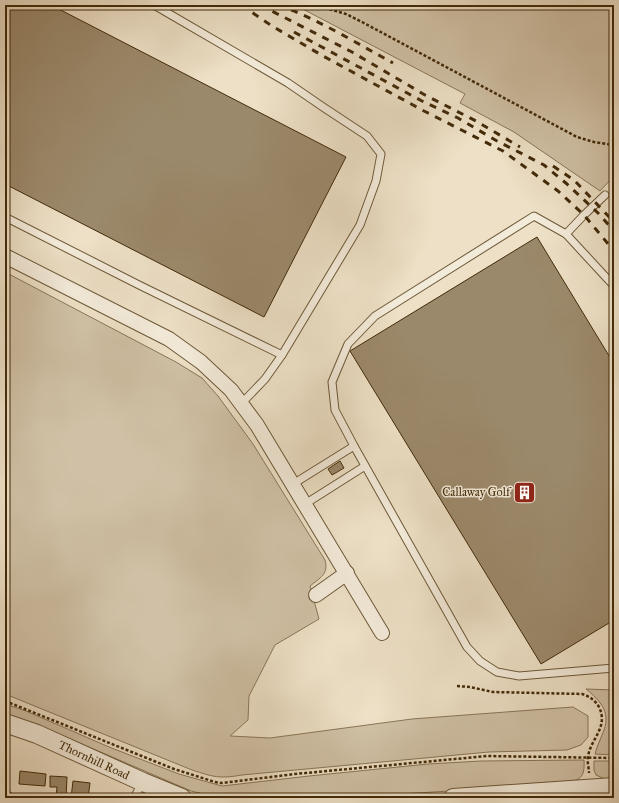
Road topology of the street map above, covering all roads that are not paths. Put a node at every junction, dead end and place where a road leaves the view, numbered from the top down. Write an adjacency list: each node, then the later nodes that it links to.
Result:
1 (154, 5): 7 (lane)
2 (604, 195): 4 (lane)
3 (5, 217): 7 (lane)
4 (566, 234): 6 (lane); 9 (lane)
5 (5, 256): 8 (street)
6 (614, 286)
7 (282, 355): 8 (lane)
8 (242, 404): 11 (street)
9 (354, 446): 10 (lane); 11 (lane)
10 (366, 466): 12 (lane); 16 (lane)
11 (293, 484): 12 (street)
12 (305, 504): 13 (street)
13 (347, 573): 14 (street); 15 (street)
14 (316, 594)
15 (382, 633)
16 (614, 668)
17 (5, 723): 19 (street, Thornhill Road)
18 (614, 787): 20 (street)
19 (138, 790): 21 (street, Thornhill Road)
20 (496, 797): 22 (street)
21 (182, 798)
22 (453, 798)

